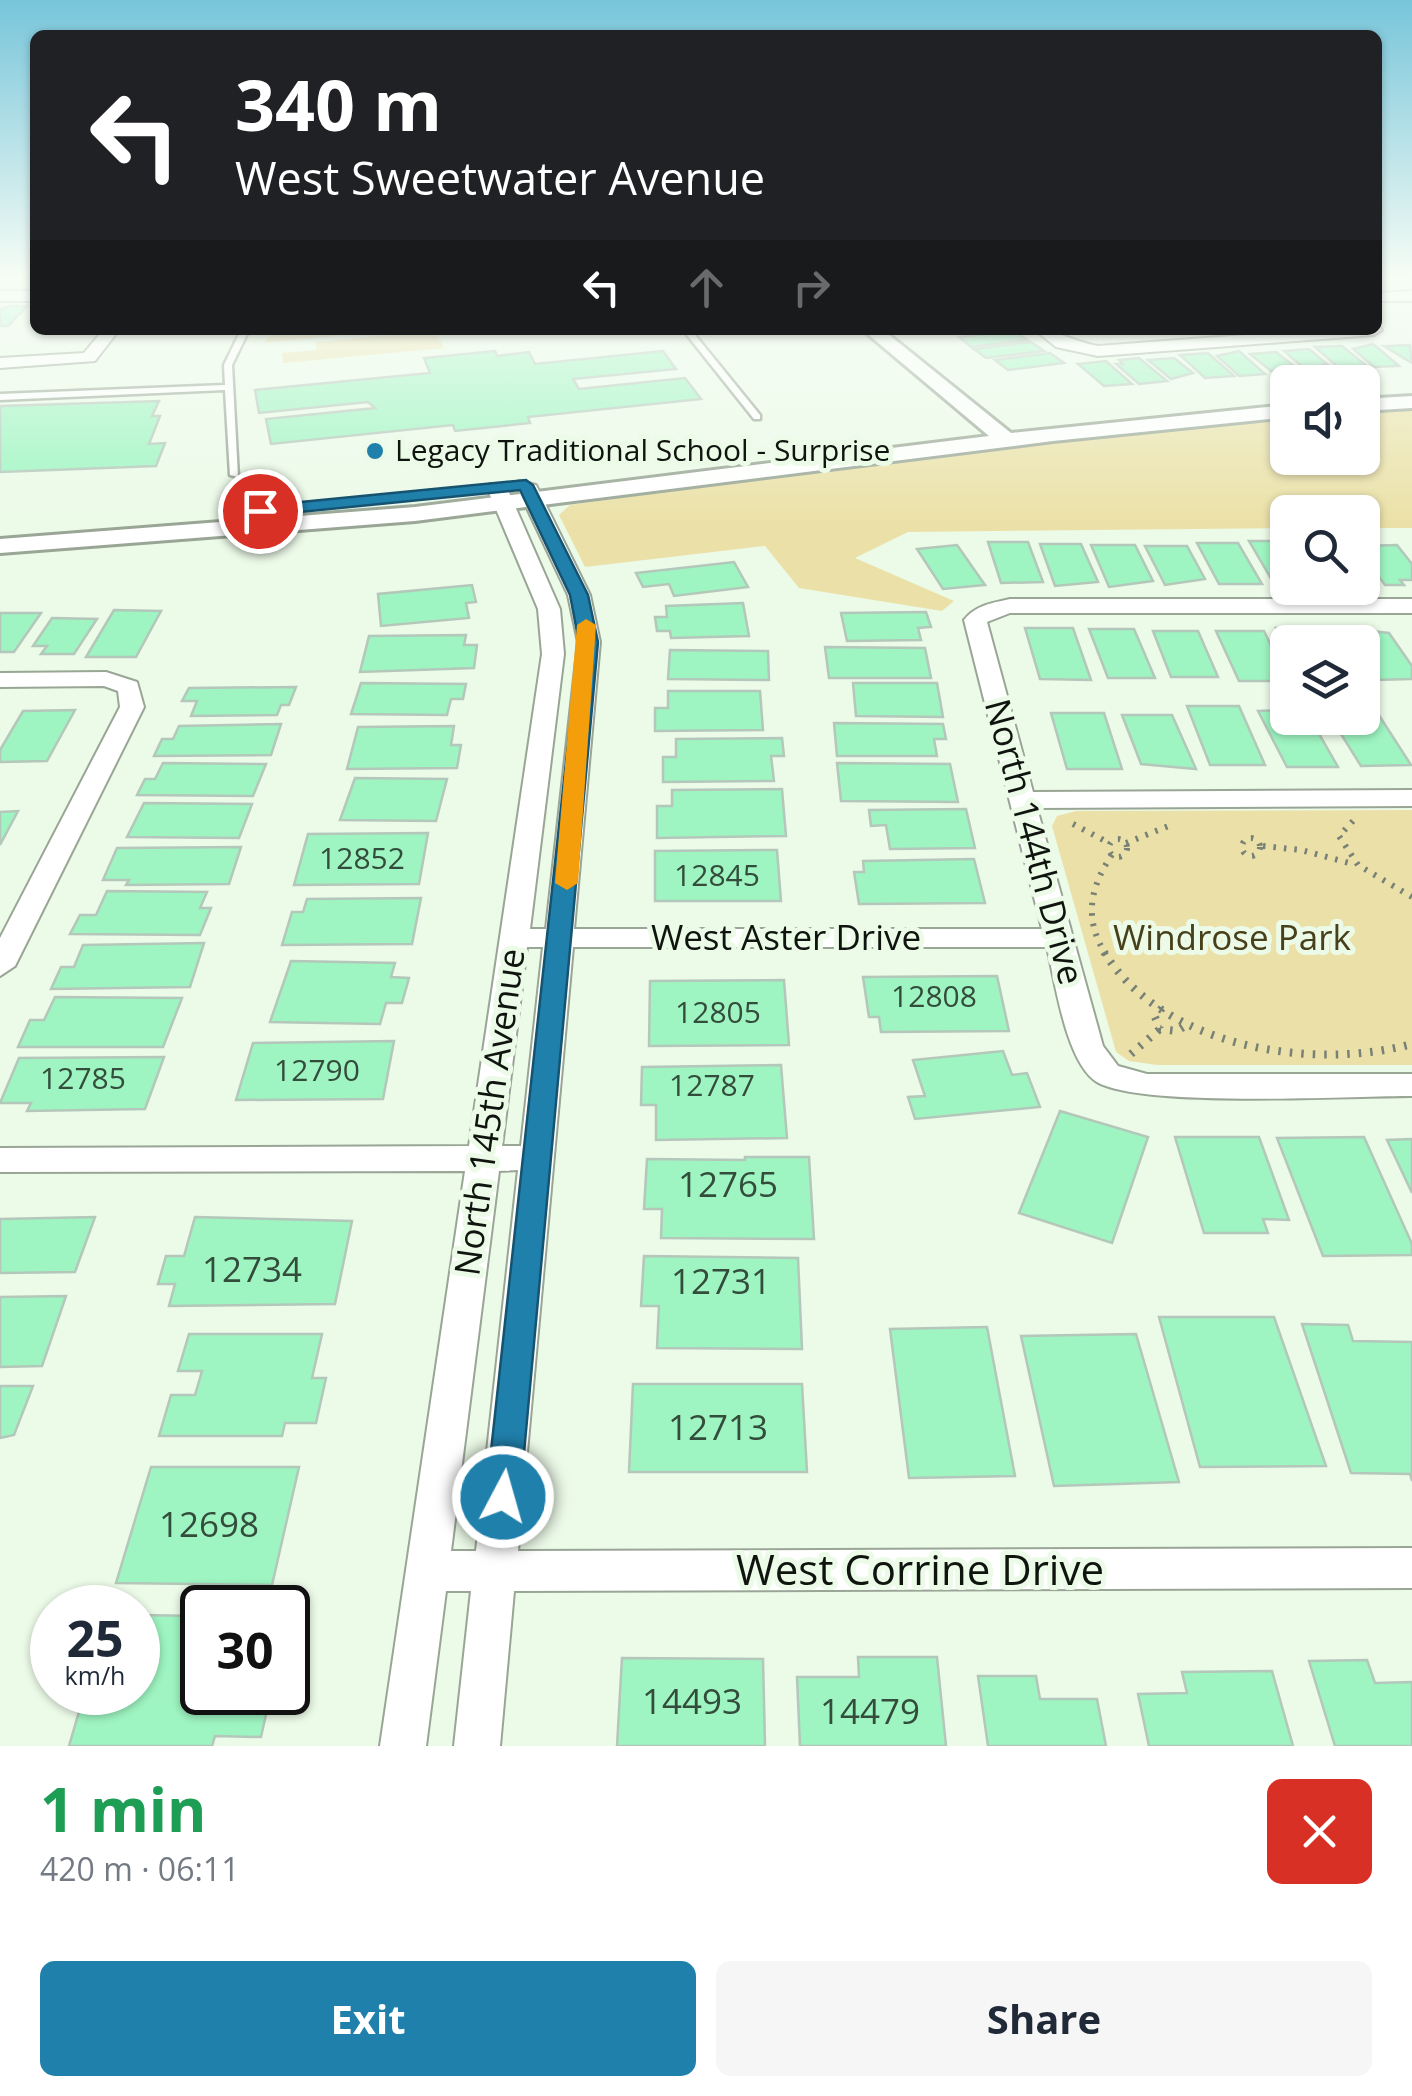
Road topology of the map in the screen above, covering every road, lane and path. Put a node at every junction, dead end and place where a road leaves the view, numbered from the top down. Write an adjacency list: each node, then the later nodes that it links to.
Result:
1 (63, 359): 6 (street)
2 (231, 359): 8 (lane)
3 (710, 359): 16 (lane)
4 (908, 359): 18 (street)
5 (942, 359): 7 (street)
6 (0, 363)
7 (965, 378)
8 (227, 387): 11 (lane); 19 (lane)
9 (1412, 388): 10 (street)
10 (1380, 390)
11 (0, 397)
12 (1270, 398): 17 (street)
13 (1412, 402): 14 (street)
14 (1380, 405)
15 (1270, 412): 17 (street)
16 (756, 417)
17 (1028, 428): 18 (street)
18 (996, 432): 20 (street)
19 (234, 474)
20 (515, 495): 21 (street); 22 (street); 36 (street, North 145th Avenue); 37 (street, North 145th Avenue)
21 (0, 527)
22 (0, 546)
23 (1412, 606): 26 (street, North 144th Drive)
24 (0, 680): 35 (street)
25 (1412, 798): 26 (street)
26 (1024, 800): 38 (street, North 144th Drive)
27 (1358, 818): 32 (path)
28 (1066, 820): 29 (path)
29 (1109, 842): 31 (path); 31 (path)
30 (1262, 846): 32 (path)
31 (1112, 853): 40 (path)
32 (1354, 864): 33 (path)
33 (1412, 897)
34 (0, 909): 35 (street)
35 (29, 909): 39 (street)
36 (514, 938): 37 (street, West Aster Drive); 44 (street, North 145th Avenue)
37 (562, 938): 38 (street, West Aster Drive); 45 (street, North 145th Avenue)
38 (1058, 938): 43 (street, North 144th Drive)
39 (0, 966)
40 (1162, 1008): 41 (path); 41 (path)
41 (1190, 1023): 42 (path)
42 (1412, 1044)
43 (1412, 1084)
44 (482, 1158): 45 (street); 46 (street); 48 (street, North 145th Avenue)
45 (538, 1158): 49 (street, North 145th Avenue)
46 (0, 1160)
47 (1412, 1568): 49 (street, West Corrine Drive)
48 (428, 1572): 49 (street, West Corrine Drive); 50 (street, North 145th Avenue)
49 (495, 1572): 51 (street, North 145th Avenue)
50 (403, 1746)
51 (477, 1746)

